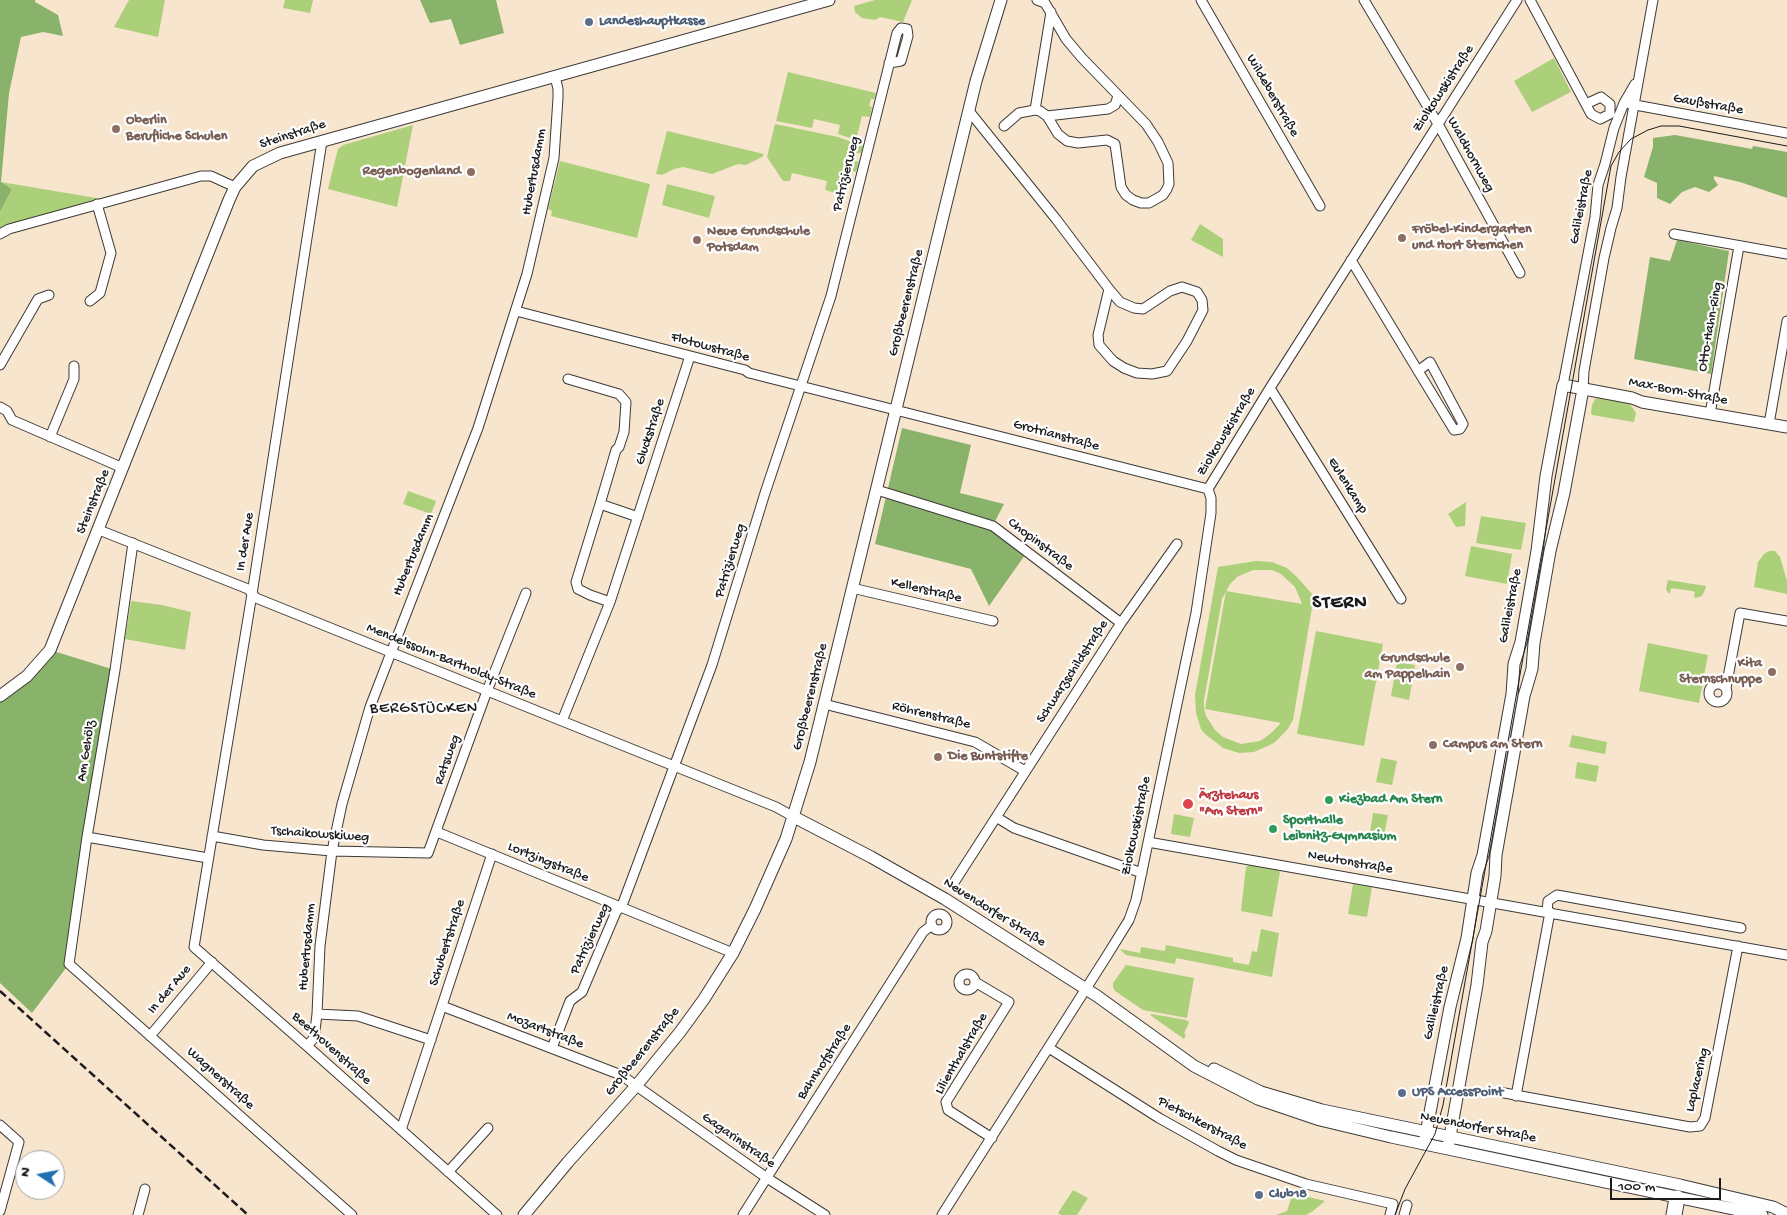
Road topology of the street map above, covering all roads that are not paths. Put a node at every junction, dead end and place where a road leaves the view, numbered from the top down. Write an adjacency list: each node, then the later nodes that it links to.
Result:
1 (829, 0): 11 (street, Steinstraße)
2 (1001, 0): 18 (street, Großbeerenstraße)
3 (1037, 0): 9 (street)
4 (1201, 0): 26 (street, Wildeberstraße)
5 (1364, 0): 20 (street, Waldhornweg)
6 (1517, 0): 20 (street, Ziolkowskistraße)
7 (1530, 0): 15 (street)
8 (1654, 0): 12 (street, Galileistraße)
9 (1050, 12): 13 (street); 17 (street)
10 (889, 63): 44 (street, Patrizierweg)
11 (555, 76): 23 (street, Steinstraße); 36 (street, Hubertusdamm)
12 (1639, 78): 14 (street, Galileistraße); 16 (street, Galileistraße)
13 (1118, 96): 19 (street); 19 (street)
14 (1624, 103): 16 (street, Gaußstraße); 43 (street, Galileistraße)
15 (1586, 104)
16 (1634, 105): 22 (street, Gaußstraße); 46 (street, Galileistraße)
17 (1035, 110): 19 (street); 21 (street)
18 (969, 111): 33 (street); 48 (street, Großbeerenstraße)
19 (1048, 116)
20 (1438, 124): 31 (street, Ziolkowskistraße); 32 (street, Waldhornweg)
21 (1004, 126)
22 (1787, 133)
23 (322, 141): 24 (street, Steinstraße); 63 (street, In der Aue)
24 (235, 187): 25 (street); 53 (street, Steinstraße)
25 (97, 204): 27 (street); 35 (street)
26 (1320, 206)
27 (0, 234)
28 (1674, 234): 29 (street)
29 (1739, 246): 30 (street); 49 (street, Otto-Hahn-Ring)
30 (1787, 254)
31 (1351, 260): 41 (street); 45 (street, Ziolkowskistraße)
32 (1520, 274)
33 (1109, 289): 33 (street)
34 (49, 294): 39 (street)
35 (90, 301)
36 (516, 311): 38 (street, Flotowstraße); 69 (street, Hubertusdamm)
37 (1787, 321): 50 (street)
38 (690, 356): 44 (street, Flotowstraße); 57 (street, Gluckstraße)
39 (0, 365)
40 (74, 366): 52 (street)
41 (1418, 370): 41 (street)
42 (568, 379): 56 (street, Gluckstraße)
43 (1563, 385): 46 (street, Max-Born-Straße); 89 (street, Galileistraße)
44 (802, 386): 48 (street, Flotowstraße); 75 (street, Patrizierweg)
45 (1270, 388): 54 (street, Ziolkowskistraße); 64 (street, Eulenkamp)
46 (1582, 389): 49 (street, Max-Born-Straße); 90 (street, Galileistraße)
47 (0, 407): 52 (street)
48 (897, 410): 54 (street, Grotrianstraße); 55 (street, Großbeerenstraße)
49 (1710, 414): 50 (street, Max-Born-Straße)
50 (1769, 424): 51 (street, Max-Born-Straße)
51 (1787, 427)
52 (50, 437): 53 (street)
53 (123, 468): 58 (street, Steinstraße)
54 (1208, 489): 82 (street, Ziolkowskistraße)
55 (877, 490): 61 (street, Großbeerenstraße); 68 (street, Chopinstraße)
56 (600, 504): 57 (street); 65 (street, Gluckstraße)
57 (638, 517): 65 (street, Gluckstraße)
58 (99, 530): 59 (street, Mendelssohn-Bartholdy-Straße); 72 (street, Steinstraße)
59 (133, 543): 63 (street, Mendelssohn-Bartholdy-Straße); 81 (street, Am Gehölz)
60 (1177, 544): 68 (street, Schwarzschildstraße)
61 (852, 588): 66 (street, Kellerstraße); 73 (street, Großbeerenstraße)
62 (526, 593): 71 (street, Ratsweg)
63 (252, 594): 69 (street, Mendelssohn-Bartholdy-Straße); 80 (street, In der Aue)
64 (1401, 598)
65 (610, 602): 74 (street, Gluckstraße)
66 (992, 621)
67 (1787, 621): 70 (street)
68 (1121, 623): 76 (street, Schwarzschildstraße)
69 (390, 652): 71 (street, Mendelssohn-Bartholdy-Straße); 83 (street, Hubertusdamm)
70 (1726, 688)
71 (487, 691): 74 (street, Mendelssohn-Bartholdy-Straße); 79 (street, Ratsweg)
72 (0, 696)
73 (824, 704): 76 (street, Röhrenstraße); 77 (street, Großbeerenstraße)
74 (562, 721): 75 (street, Mendelssohn-Bartholdy-Straße)
75 (674, 767): 77 (street, Mendelssohn-Bartholdy-Straße); 91 (street, Patrizierweg)
76 (1025, 771): 78 (street, Schwarzschildstraße)
77 (794, 817): 97 (street, Großbeerenstraße); 102 (street, Neuendorfer Straße)
78 (996, 817): 87 (street); 88 (street, Schwarzschildstraße)
79 (436, 832): 84 (street, Ratsweg); 85 (street, Lortzingstraße)
80 (212, 836): 83 (street, Tschaikowskiweg); 86 (street, In der Aue)
81 (87, 838): 86 (street); 100 (street, Am Gehölz)
82 (1148, 842): 87 (street, Ziolkowskistraße); 89 (street, Newtonstraße)
83 (332, 851): 84 (street, Tschaikowskiweg); 104 (street, Hubertusdamm)
84 (428, 853)
85 (492, 854): 91 (street, Lortzingstraße); 103 (street, Schubertstraße)
86 (208, 858): 96 (street, In der Aue)
87 (1142, 873): 102 (street, Ziolkowskistraße)
88 (955, 881)
89 (1472, 899): 90 (street, Newtonstraße); 117 (street, Galileistraße)
90 (1491, 902): 92 (street, Newtonstraße); 118 (street, Galileistraße)
91 (620, 907): 97 (street, Lortzingstraße); 108 (street, Patrizierweg)
92 (1548, 912): 94 (street); 95 (street, Newtonstraße); 112 (street)
93 (932, 924): 121 (street, Bahnhofstraße)
94 (1741, 928)
95 (1738, 946): 98 (street, Newtonstraße); 112 (street, Laplacering)
96 (194, 947): 99 (street, Beethovenstraße)
97 (733, 954): 110 (street, Großbeerenstraße)
98 (1787, 955)
99 (212, 962): 105 (street, In der Aue); 107 (street, Beethovenstraße)
100 (69, 964): 105 (street, Wagnerstraße)
101 (975, 982): 116 (street, Lilienthalstraße)
102 (1086, 989): 109 (street); 117 (street, Neuendorfer Straße)
103 (442, 1006): 106 (street, Schubertstraße); 108 (street, Mozartstraße)
104 (317, 1014): 106 (street); 107 (street, Hubertusdamm)
105 (150, 1036): 129 (street, Wagnerstraße)
106 (431, 1040): 115 (street, Schubertstraße)
107 (308, 1046): 115 (street, Beethovenstraße)
108 (552, 1048): 110 (street, Mozartstraße)
109 (1049, 1048): 116 (street); 135 (street, Pietschkerstraße)
110 (636, 1086): 121 (street, Gagarinstraße); 131 (street, Großbeerenstraße)
111 (1499, 1092): 112 (street, Laplacering)
112 (1516, 1096)
113 (0, 1125): 126 (street)
114 (488, 1128): 119 (street)
115 (401, 1130): 119 (street, Beethovenstraße)
116 (992, 1138): 134 (street)
117 (1425, 1138): 118 (street, Neuendorfer Straße)
118 (1449, 1143): 120 (street, Neuendorfer Straße); 122 (street, Neuendorfer Straße)
119 (448, 1172): 130 (street, Beethovenstraße)
120 (1620, 1172): 122 (street); 124 (street, Neuendorfer Straße)
121 (767, 1178): 132 (street, Bahnhofstraße); 133 (street, Gagarinstraße)
122 (1618, 1185): 124 (street, Neuendorfer Straße)
123 (145, 1190): 128 (street)
124 (1678, 1191): 127 (street, Neuendorfer Straße); 137 (highway); 138 (street, Neuendorfer Straße)
125 (1407, 1205): 136 (street)
126 (0, 1211)
127 (1787, 1214)
128 (138, 1215)
129 (352, 1215)
130 (497, 1215)
131 (524, 1215)
132 (743, 1215)
133 (825, 1215)
134 (942, 1215)
135 (1390, 1215)
136 (1404, 1215)
137 (1674, 1215)
138 (1762, 1215)

